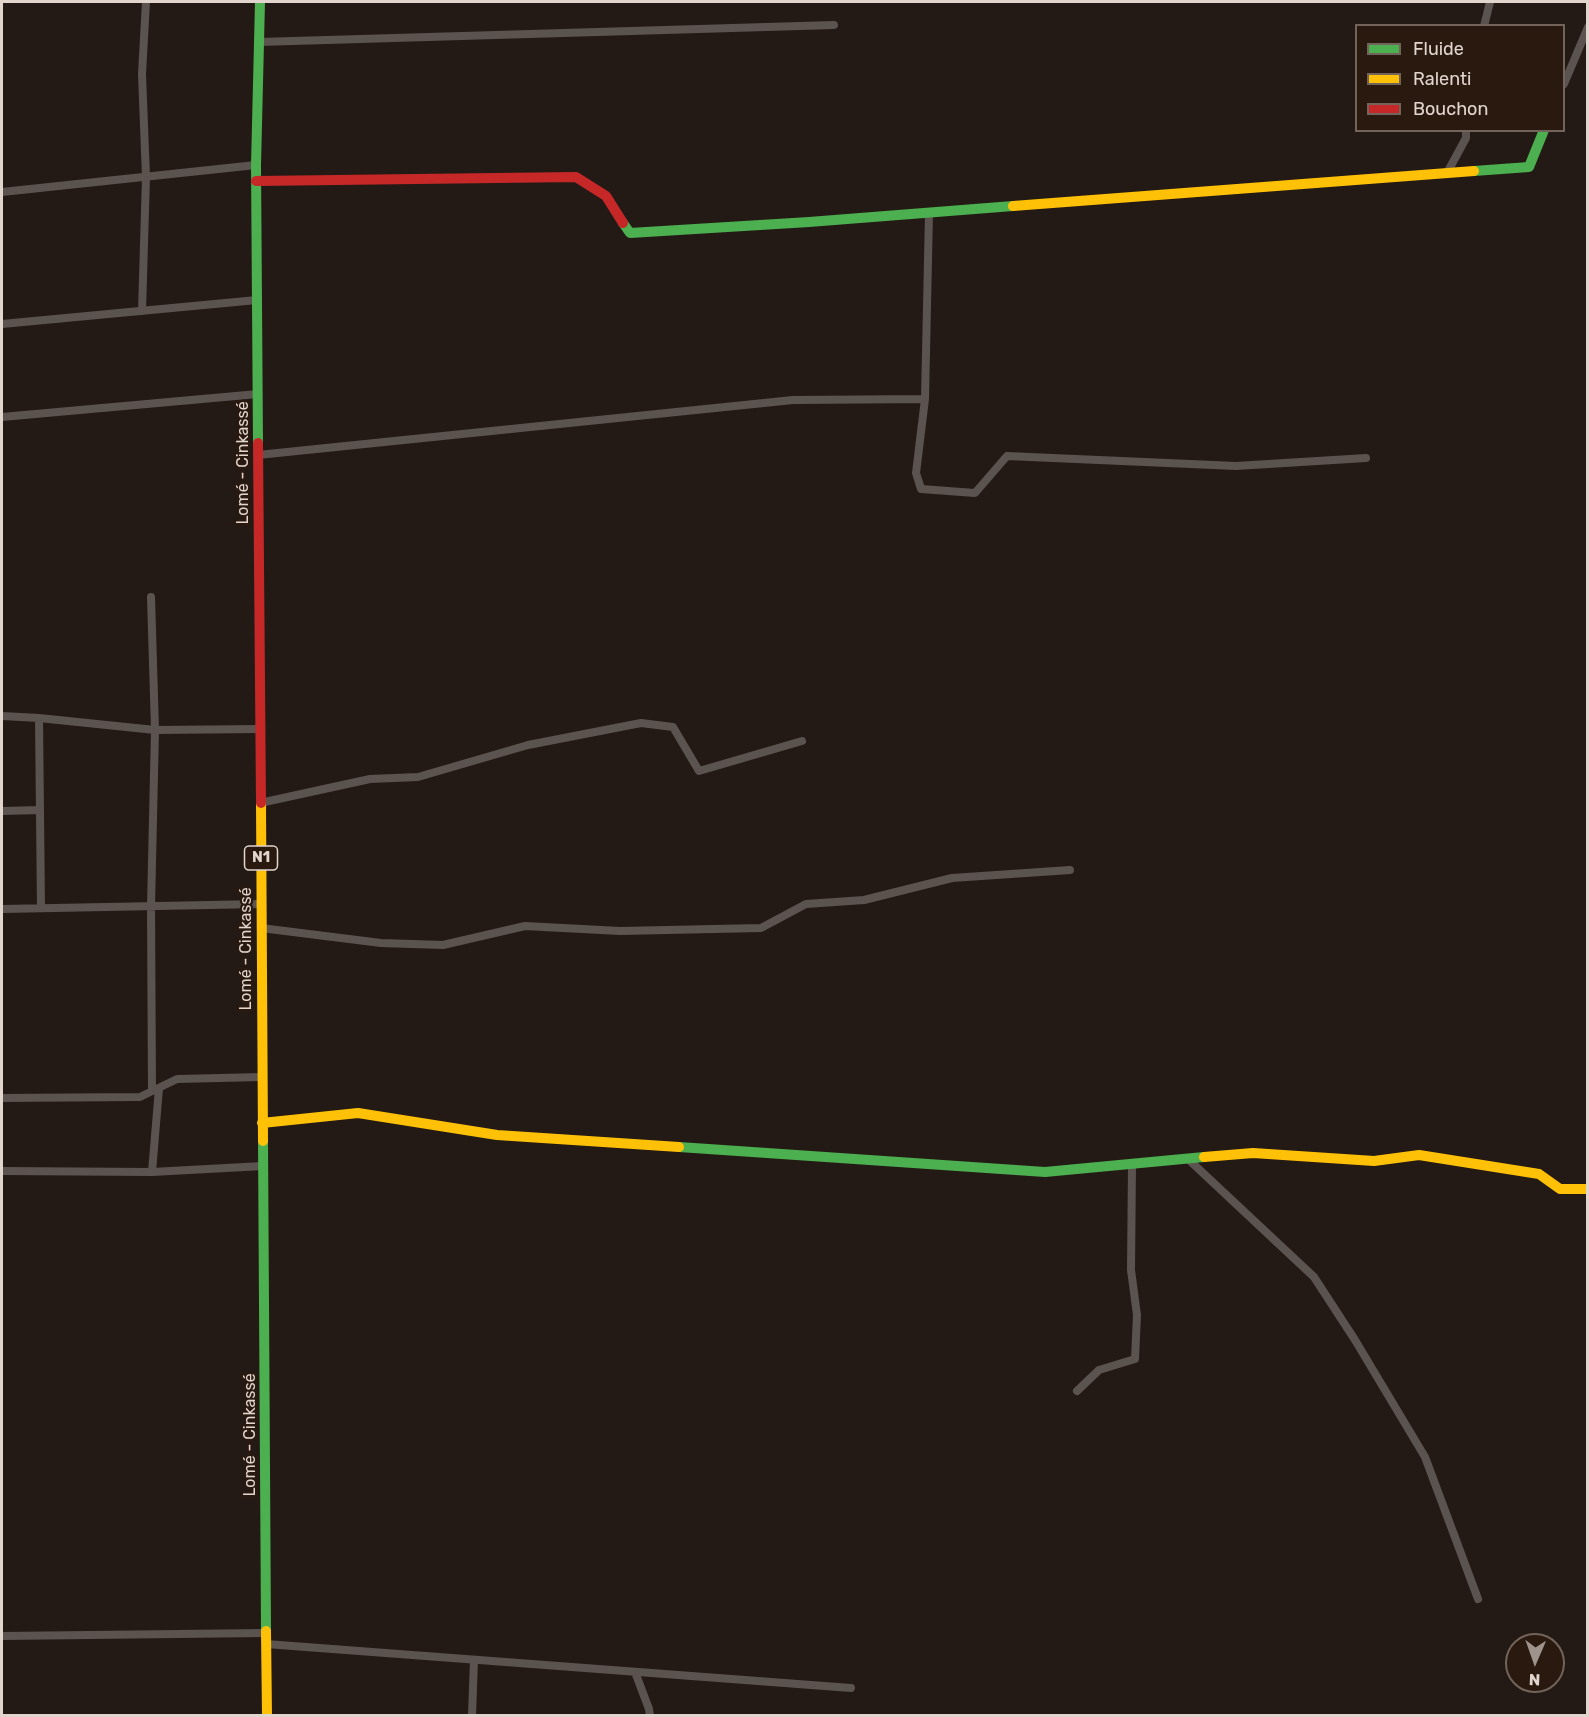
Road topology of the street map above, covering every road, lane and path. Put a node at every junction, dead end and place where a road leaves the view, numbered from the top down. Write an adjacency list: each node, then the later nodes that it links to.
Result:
1 (146, 2): 13 (street)
2 (260, 2): 7 (main road, Lomé - Cinkassé / N1)
3 (1490, 2): 4 (street)
4 (1484, 24)
5 (834, 25): 7 (street)
6 (1587, 27): 8 (street)
7 (259, 42): 11 (main road, Lomé - Cinkassé / N1)
8 (1565, 79)
9 (1466, 132): 12 (street)
10 (1543, 132): 12 (main road)
11 (256, 165): 13 (street); 14 (main road, Lomé - Cinkassé / N1)
12 (1447, 173): 16 (main road)
13 (146, 177): 15 (street); 18 (street)
14 (256, 181): 16 (main road); 17 (main road, Lomé - Cinkassé / N1)
15 (2, 192)
16 (929, 213): 21 (street)
17 (257, 300): 18 (street); 20 (main road, Lomé - Cinkassé / N1)
18 (142, 311): 19 (street)
19 (2, 324)
20 (258, 394): 22 (street); 23 (main road, Lomé - Cinkassé / N1)
21 (925, 399): 23 (street); 24 (street)
22 (2, 417)
23 (258, 455): 28 (main road, Lomé - Cinkassé / N1)
24 (1366, 458)
25 (151, 597): 29 (street)
26 (2, 716): 27 (street)
27 (39, 718): 29 (street); 32 (street)
28 (260, 729): 29 (street); 31 (main road, Lomé - Cinkassé / N1)
29 (155, 730): 36 (street)
30 (802, 741): 31 (street)
31 (260, 802): 35 (main road, Lomé - Cinkassé / N1)
32 (40, 810): 33 (street); 38 (street)
33 (2, 811)
34 (1070, 870): 39 (street)
35 (261, 904): 36 (street); 39 (main road, Lomé - Cinkassé / N1)
36 (152, 906): 38 (street); 41 (street)
37 (2, 909): 38 (street)
38 (41, 909)
39 (261, 928): 40 (main road, Lomé - Cinkassé / N1)
40 (262, 1077): 41 (street); 43 (main road, Lomé - Cinkassé / N1)
41 (156, 1089): 42 (street); 48 (street)
42 (2, 1098)
43 (262, 1123): 45 (main road); 46 (main road, Lomé - Cinkassé / N1)
44 (1188, 1159): 45 (main road); 49 (main road); 51 (street)
45 (1132, 1164): 50 (street)
46 (263, 1166): 48 (street); 53 (main road, Lomé - Cinkassé / N1)
47 (2, 1171): 48 (street)
48 (152, 1172)
49 (1587, 1189)
50 (1077, 1392)
51 (1478, 1599)
52 (2, 1636): 53 (street)
53 (266, 1638): 54 (street); 57 (main road, Lomé - Cinkassé / N1)
54 (474, 1660): 55 (street); 58 (street)
55 (635, 1672): 56 (street); 59 (street)
56 (851, 1688)
57 (267, 1716)
58 (472, 1716)
59 (650, 1716)

